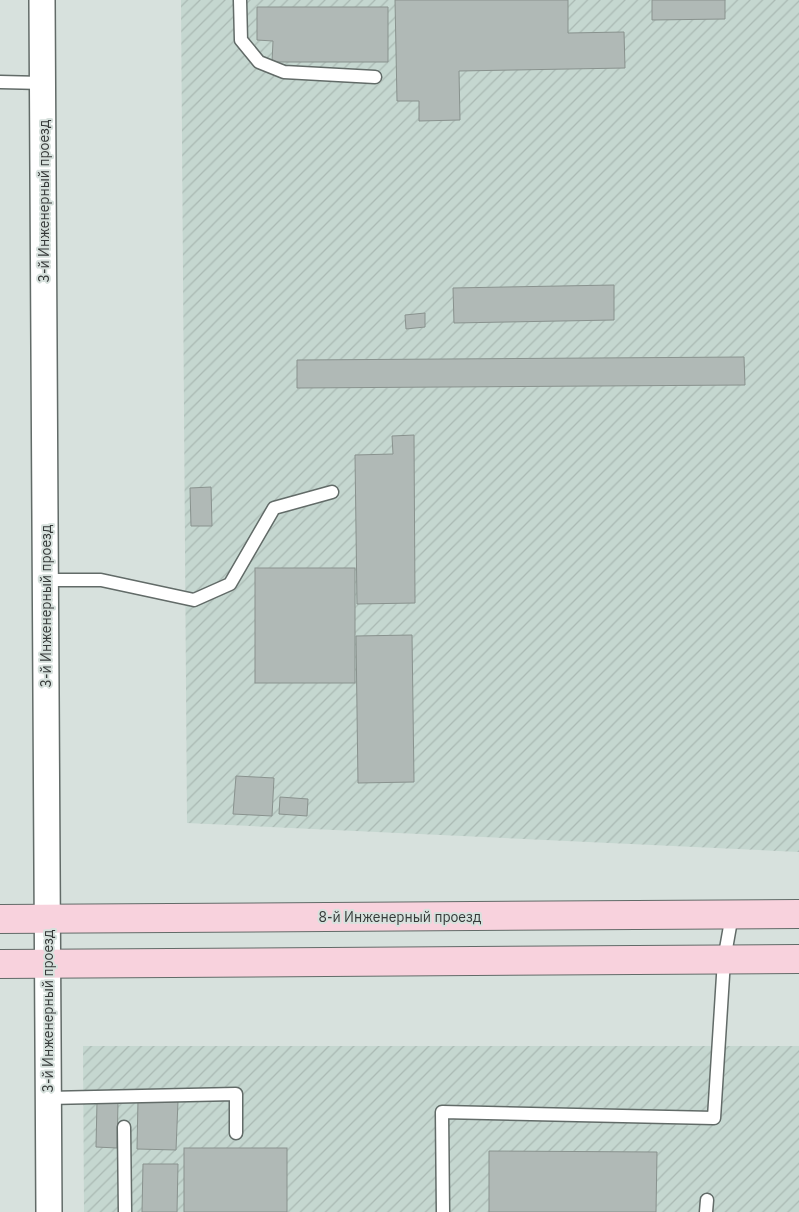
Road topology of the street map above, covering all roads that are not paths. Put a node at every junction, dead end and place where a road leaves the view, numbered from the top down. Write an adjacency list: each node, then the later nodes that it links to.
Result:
1 (42, 0): 5 (street, 3-й Инженерный проезд)
2 (240, 0): 3 (lane)
3 (375, 77)
4 (0, 82): 5 (lane)
5 (43, 82): 7 (street, 3-й Инженерный проезд)
6 (332, 492): 7 (lane)
7 (46, 580): 11 (street, 3-й Инженерный проезд)
8 (799, 914): 9 (street, 8-й Инженерный проезд)
9 (732, 915): 11 (street, 8-й Инженерный проезд); 13 (lane)
10 (0, 919): 11 (street, 8-й Инженерный проезд)
11 (47, 919): 15 (street, 3-й Инженерный проезд)
12 (799, 959): 13 (street)
13 (724, 960): 15 (street); 21 (lane)
14 (0, 964): 15 (street)
15 (47, 964): 16 (street, 3-й Инженерный проезд)
16 (48, 1098): 18 (lane); 19 (street, 3-й Инженерный проезд)
17 (124, 1127): 20 (lane)
18 (236, 1134)
19 (50, 1212)
20 (124, 1212)
21 (443, 1212)

